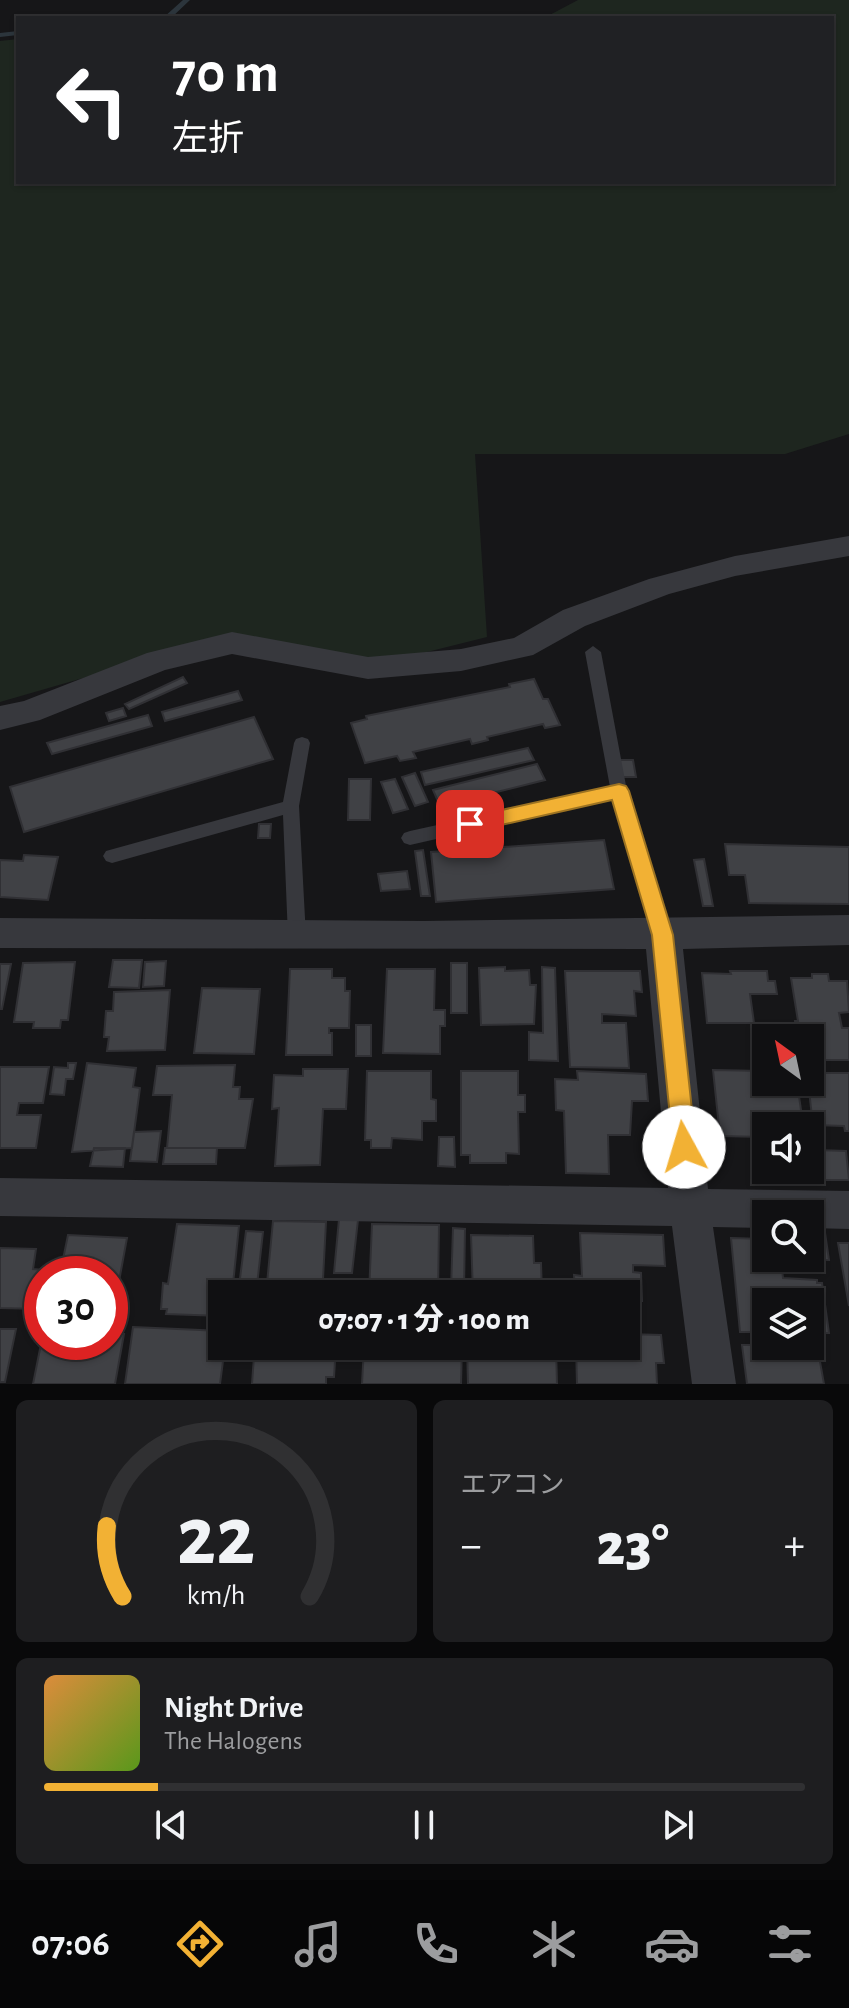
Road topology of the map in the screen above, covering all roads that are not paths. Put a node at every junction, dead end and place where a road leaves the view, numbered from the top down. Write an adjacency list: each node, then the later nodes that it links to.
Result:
1 (849, 546): 3 (street)
2 (593, 652): 5 (lane)
3 (0, 718)
4 (302, 743): 6 (lane)
5 (619, 791): 7 (lane); 11 (lane)
6 (291, 806): 8 (lane); 12 (lane)
7 (410, 838)
8 (112, 856)
9 (849, 930): 11 (street)
10 (0, 933): 12 (street)
11 (663, 935): 12 (street); 14 (street)
12 (297, 937)
13 (0, 1197): 14 (street)
14 (690, 1207): 15 (street); 16 (street)
15 (849, 1210)
16 (714, 1384)

